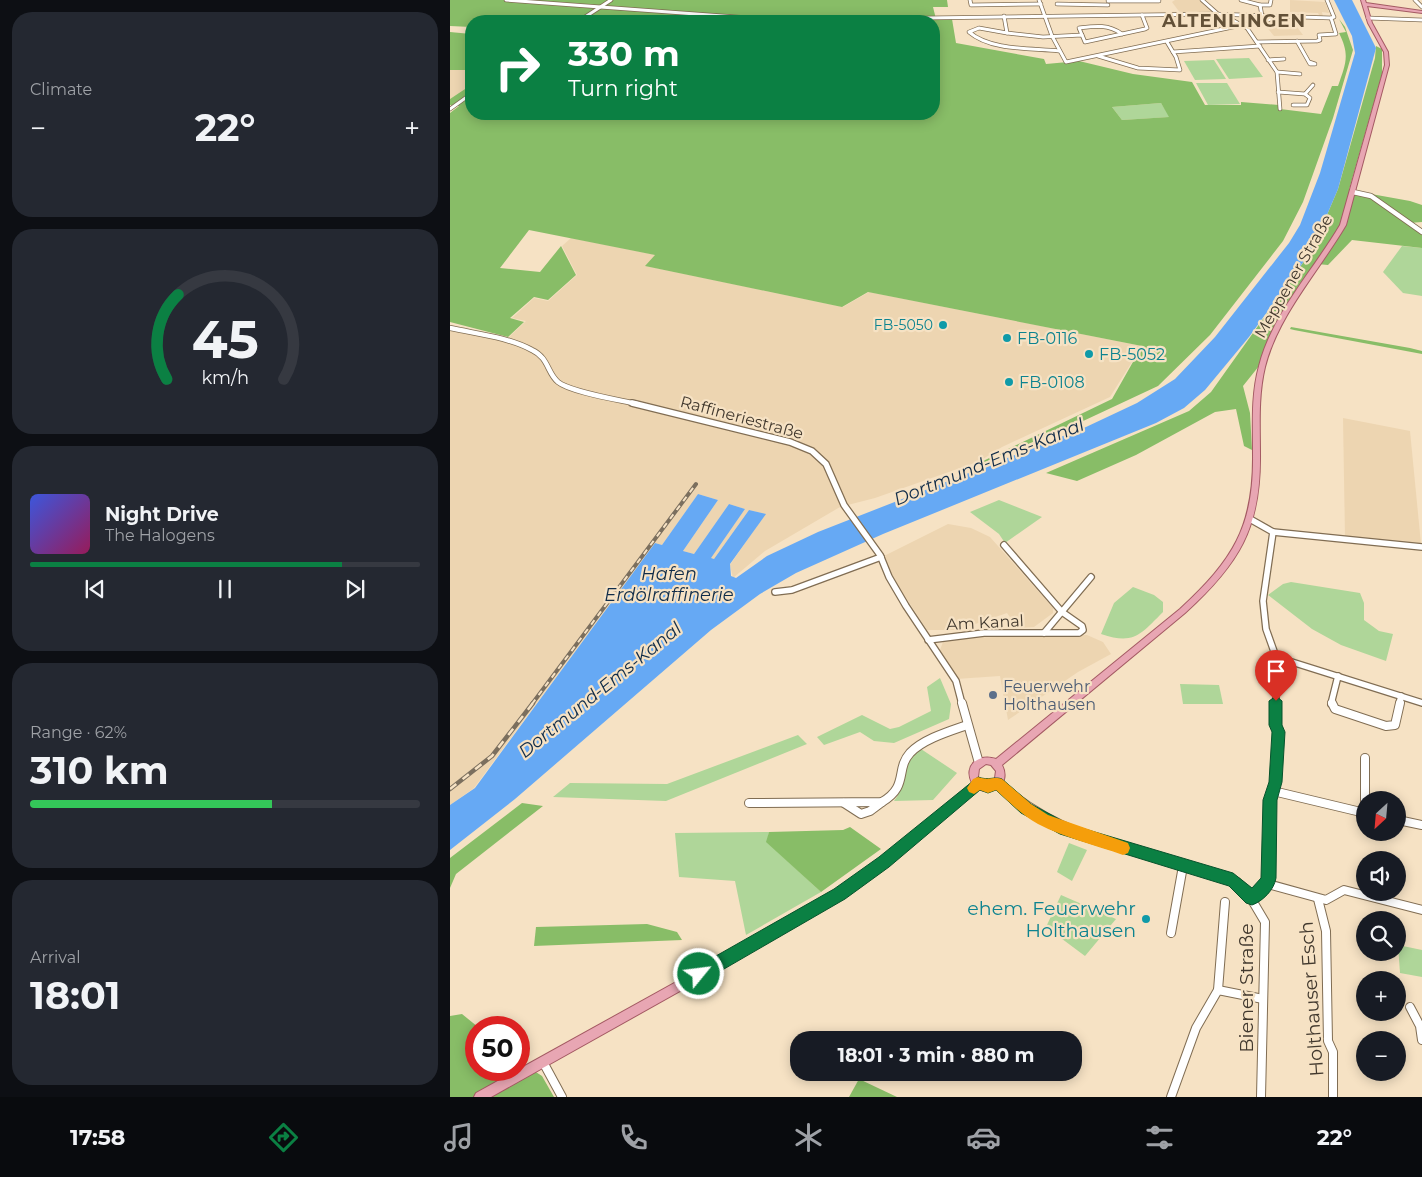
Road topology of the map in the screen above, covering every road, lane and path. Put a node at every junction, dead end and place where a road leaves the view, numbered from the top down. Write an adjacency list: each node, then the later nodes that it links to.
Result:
1 (506, 0): 17 (street)
2 (610, 0): 17 (street); 18 (street)
3 (970, 0): 14 (street)
4 (1038, 0): 14 (street)
5 (1159, 0): 12 (street)
6 (1202, 0): 26 (street)
7 (1241, 0): 11 (street)
8 (1271, 0): 16 (street)
9 (1327, 0): 32 (street)
10 (1415, 0): 19 (street)
11 (1246, 1): 16 (street)
12 (1108, 2): 15 (street); 24 (street)
13 (1363, 2): 21 (main road); 33 (main road, Meppener Straße)
14 (1041, 4): 28 (street)
15 (1057, 4)
16 (1260, 5): 29 (street)
17 (589, 6): 18 (street)
18 (600, 7): 20 (street); 22 (street)
19 (1422, 7)
20 (613, 8): 22 (street); 23 (street)
21 (1422, 12)
22 (588, 15)
23 (708, 15)
24 (1110, 15): 25 (street); 28 (street)
25 (1142, 15): 26 (street); 37 (street)
26 (1221, 15): 29 (street); 35 (street)
27 (1004, 16): 28 (street); 30 (street); 36 (street)
28 (1046, 16): 39 (street)
29 (1262, 16): 31 (street)
30 (940, 17)
31 (1276, 17): 32 (street); 35 (street)
32 (1331, 18): 40 (street)
33 (1368, 18): 34 (street); 61 (main road, Meppener Straße)
34 (1422, 20)
35 (1243, 26): 42 (street); 43 (street)
36 (1007, 33): 39 (street); 46 (street)
37 (1122, 34): 38 (street); 41 (street)
38 (1082, 35): 39 (street); 41 (street)
39 (1052, 36): 46 (street)
40 (1297, 41): 43 (street); 51 (street)
41 (1085, 42): 45 (street)
42 (1167, 42): 47 (street); 48 (street)
43 (1256, 42): 44 (street)
44 (1260, 46): 47 (street); 50 (street)
45 (1087, 48)
46 (1059, 50): 48 (street)
47 (1173, 52): 48 (street)
48 (1098, 56)
49 (1284, 59): 50 (street)
50 (1268, 60): 52 (street)
51 (1309, 62)
52 (1277, 72): 53 (street); 55 (street)
53 (1300, 74)
54 (1313, 85): 56 (street)
55 (1278, 92): 56 (street); 60 (street)
56 (1305, 94): 58 (street)
57 (465, 98): 59 (street)
58 (1293, 105)
59 (450, 109)
60 (1280, 109)
61 (1353, 192): 62 (street); 64 (main road, Meppener Straße)
62 (1422, 232)
63 (450, 328): 68 (street, Raffineriestraße)
64 (1250, 518): 65 (street); 81 (main road, Meppener Straße)
65 (1273, 532): 67 (street); 74 (street)
66 (1004, 545): 71 (street, Am Kanal)
67 (1422, 547)
68 (881, 557): 70 (street); 73 (street, Raffineriestraße)
69 (1091, 577): 71 (street, Am Kanal)
70 (776, 592)
71 (1062, 612): 72 (street, Am Kanal); 72 (street, Am Kanal)
72 (1044, 633): 73 (street, Am Kanal)
73 (928, 640): 78 (street, Raffineriestraße)
74 (1276, 657): 75 (street); 84 (street)
75 (1338, 676): 76 (street); 76 (street)
76 (1402, 696): 77 (street)
77 (1422, 703)
78 (967, 725): 80 (street, Raffineriestraße); 86 (street)
79 (1365, 758): 85 (street)
80 (979, 763): 81 (main road); 82 (main road)
81 (996, 764): 83 (main road)
82 (978, 783): 83 (main road); 103 (main road)
83 (998, 783): 92 (street, Biener Straße)
84 (1273, 791): 89 (street); 93 (street)
85 (1365, 791)
86 (882, 802): 88 (street); 88 (street)
87 (749, 803): 88 (street)
88 (844, 803)
89 (1356, 811)
90 (1406, 822): 91 (street)
91 (1422, 825)
92 (1182, 866): 94 (street, Biener Straße); 98 (street)
93 (1268, 884): 94 (street); 95 (street)
94 (1252, 898): 100 (street, Biener Straße)
95 (1318, 899): 97 (street); 108 (street, Holthauser Esch)
96 (1225, 902): 99 (street)
97 (1422, 910)
98 (1171, 933)
99 (1218, 990): 100 (street); 106 (street)
100 (1263, 999): 107 (street, Biener Straße)
101 (1410, 1007): 102 (street)
102 (1422, 1040)
103 (543, 1062): 104 (main road); 105 (street)
104 (480, 1097)
105 (562, 1097)
106 (1171, 1097)
107 (1262, 1097)
108 (1333, 1097)

